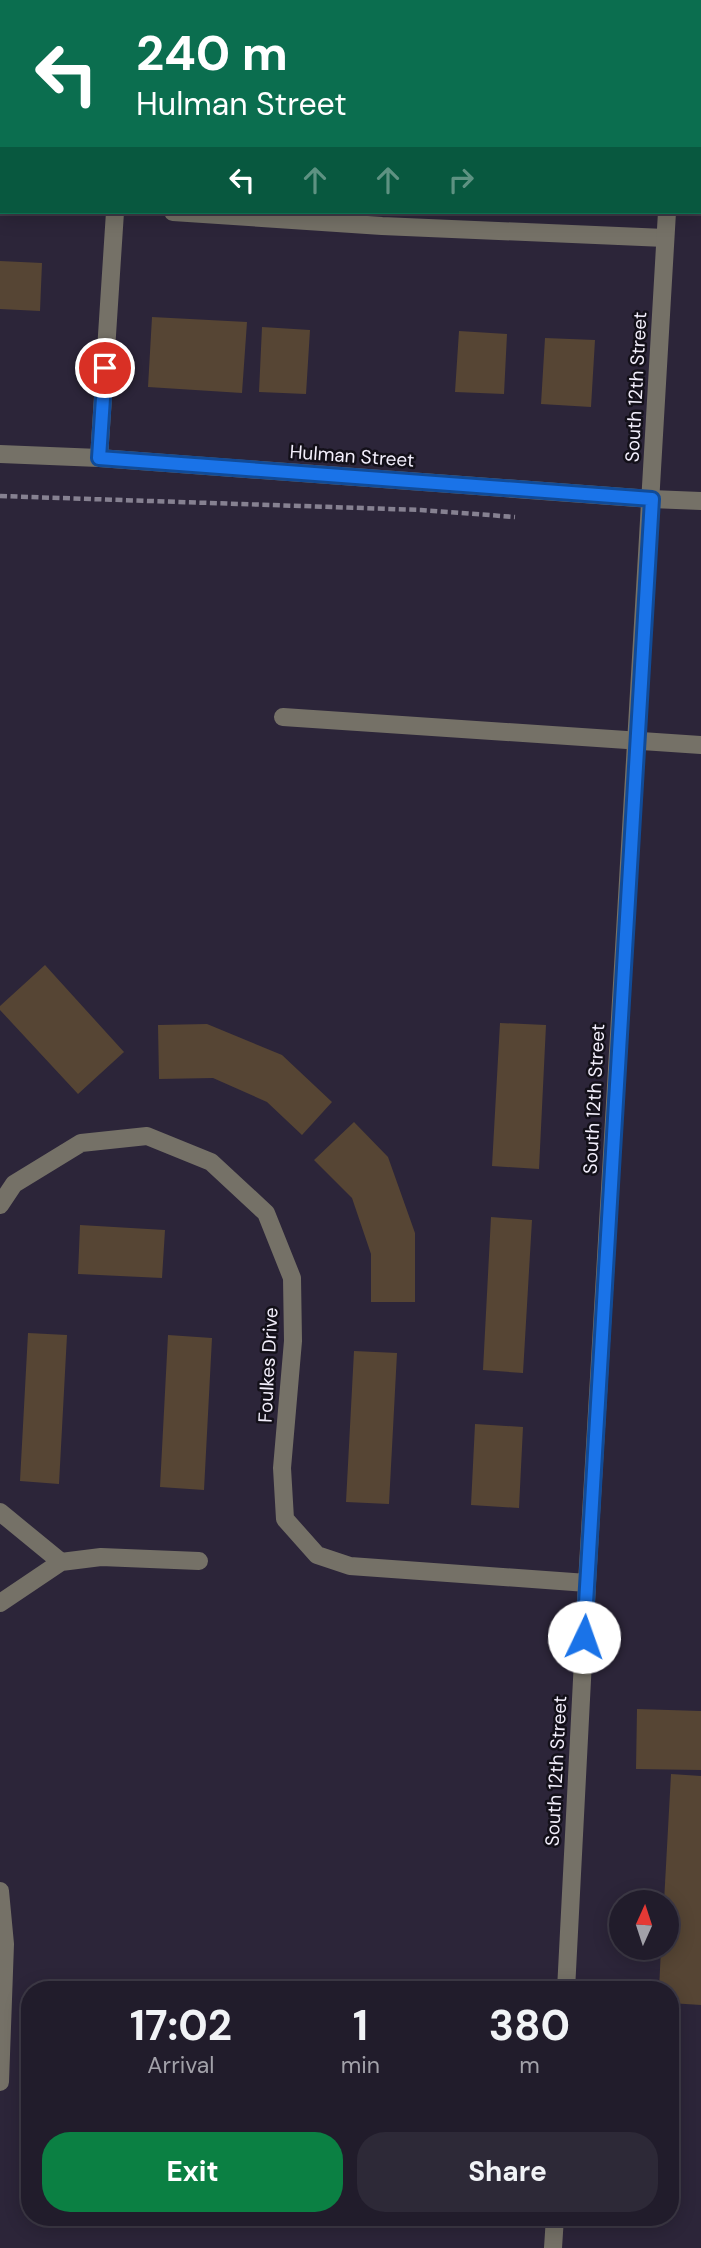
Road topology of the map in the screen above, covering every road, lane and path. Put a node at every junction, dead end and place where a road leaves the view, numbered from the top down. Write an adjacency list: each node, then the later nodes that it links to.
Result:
1 (115, 214): 7 (street)
2 (233, 214): 4 (street)
3 (667, 214): 5 (street, South 12th Street)
4 (382, 219): 5 (street)
5 (665, 238): 9 (street, South 12th Street)
6 (0, 454): 7 (street, Hulman Street)
7 (99, 458): 9 (street, Hulman Street)
8 (0, 496): 11 (path)
9 (652, 499): 10 (street, Hulman Street); 13 (street, South 12th Street)
10 (701, 501)
11 (518, 517)
12 (283, 717): 13 (street)
13 (637, 741): 14 (street); 19 (street, South 12th Street)
14 (701, 745)
15 (0, 1205): 19 (street, Foulkes Drive)
16 (0, 1512): 18 (street)
17 (199, 1561): 18 (street)
18 (61, 1562): 20 (street)
19 (587, 1583): 22 (street, South 12th Street)
20 (0, 1603)
21 (0, 1891): 23 (street)
22 (566, 1981)
23 (0, 2082)
24 (554, 2226): 25 (street)
25 (553, 2248)

